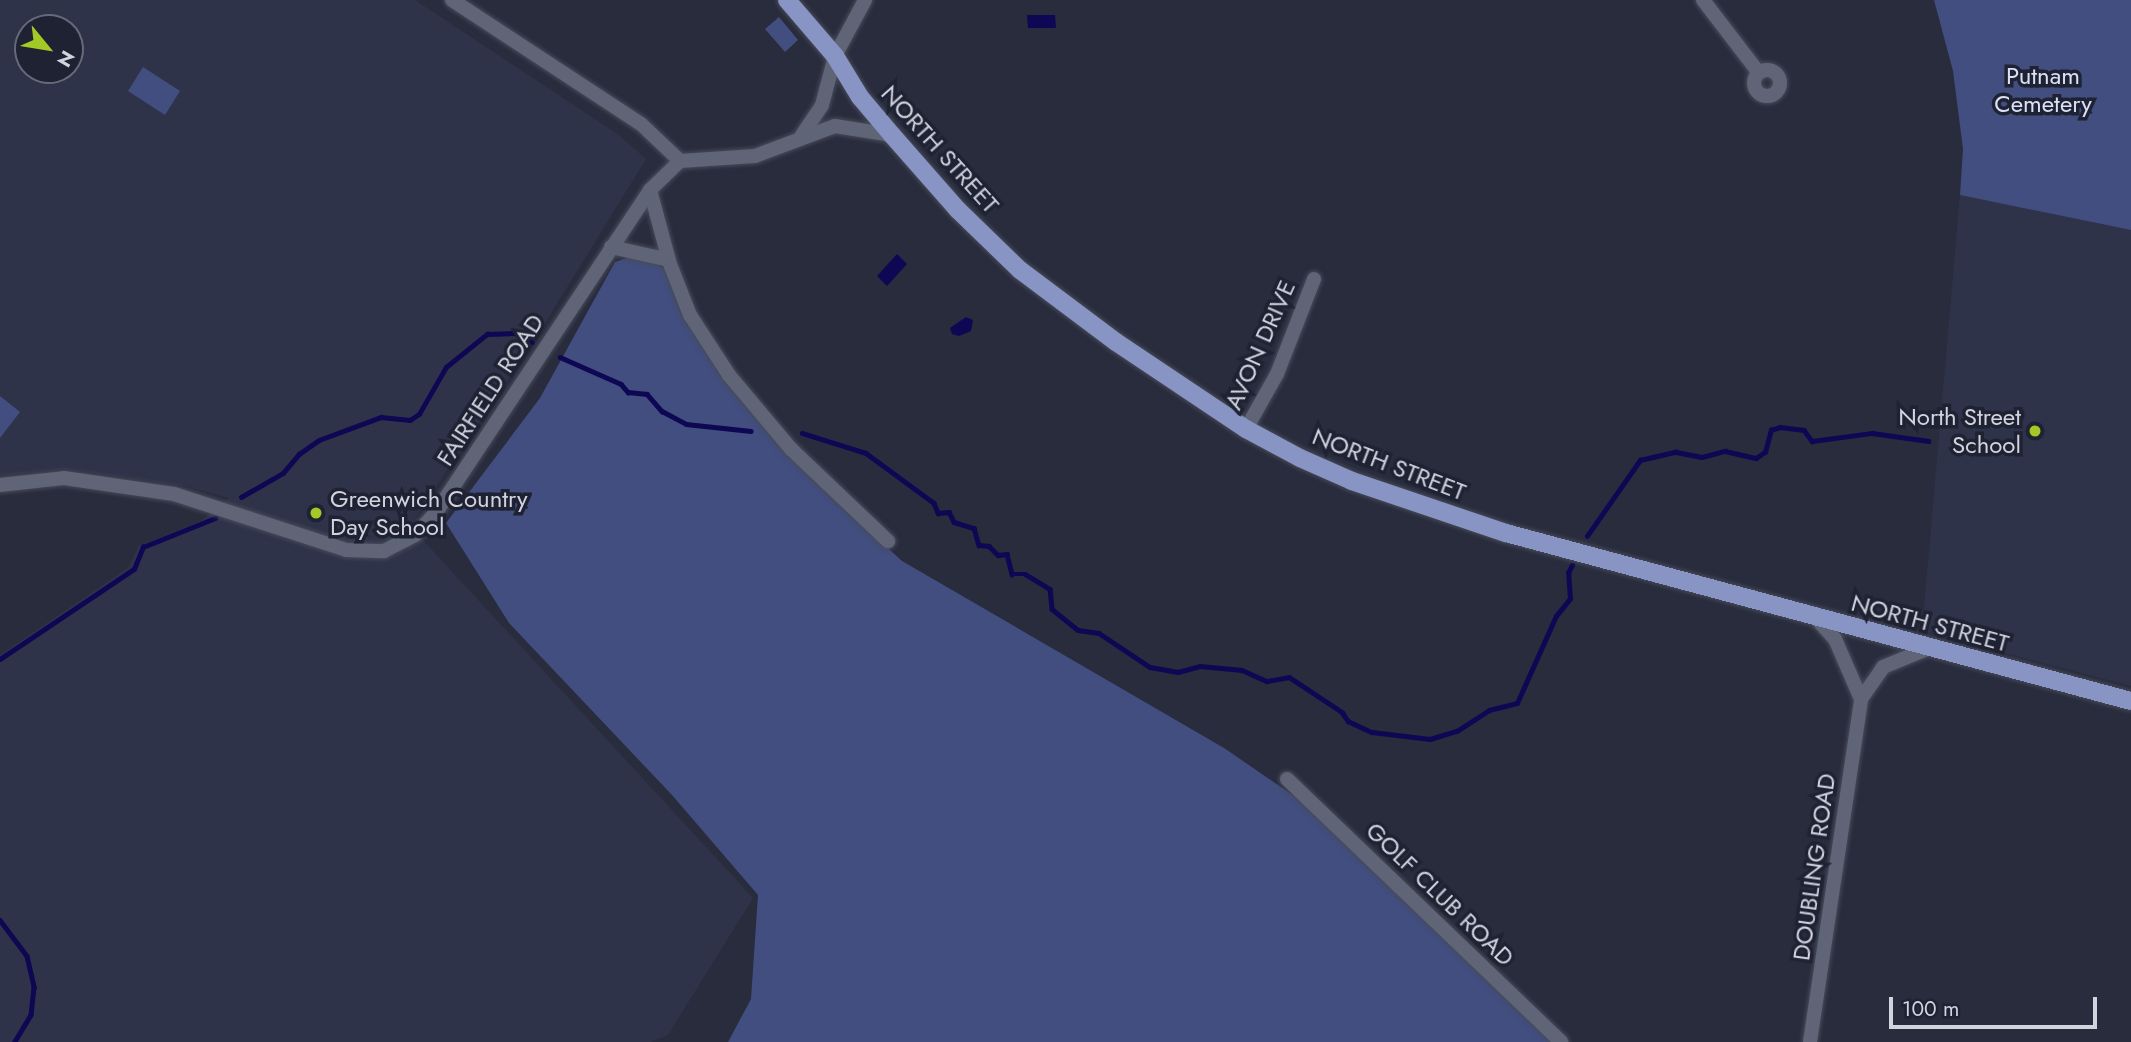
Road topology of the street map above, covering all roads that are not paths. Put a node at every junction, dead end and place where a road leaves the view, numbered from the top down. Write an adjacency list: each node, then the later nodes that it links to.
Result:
1 (452, 0): 9 (street)
2 (788, 0): 5 (main road, NORTH STREET)
3 (865, 0): 5 (street)
4 (1703, 0): 6 (street)
5 (835, 56): 7 (street); 8 (main road, NORTH STREET)
6 (1759, 73)
7 (802, 135): 8 (street); 9 (street)
8 (892, 135): 14 (main road, NORTH STREET)
9 (680, 161): 10 (street, FAIRFIELD ROAD)
10 (650, 190): 11 (street, FAIRFIELD ROAD); 12 (street)
11 (611, 247): 12 (street); 15 (street, FAIRFIELD ROAD)
12 (669, 260): 16 (street)
13 (1314, 279): 14 (street, AVON DRIVE)
14 (1247, 429): 17 (main road, NORTH STREET)
15 (0, 485)
16 (888, 541)
17 (1815, 617): 18 (main road, NORTH STREET); 19 (street)
18 (1929, 648): 19 (street, DOUBLING ROAD); 20 (main road, NORTH STREET)
19 (1861, 699): 23 (street, DOUBLING ROAD)
20 (2131, 701)
21 (1287, 779): 22 (street, GOLF CLUB ROAD)
22 (1562, 1042)
23 (1810, 1042)

